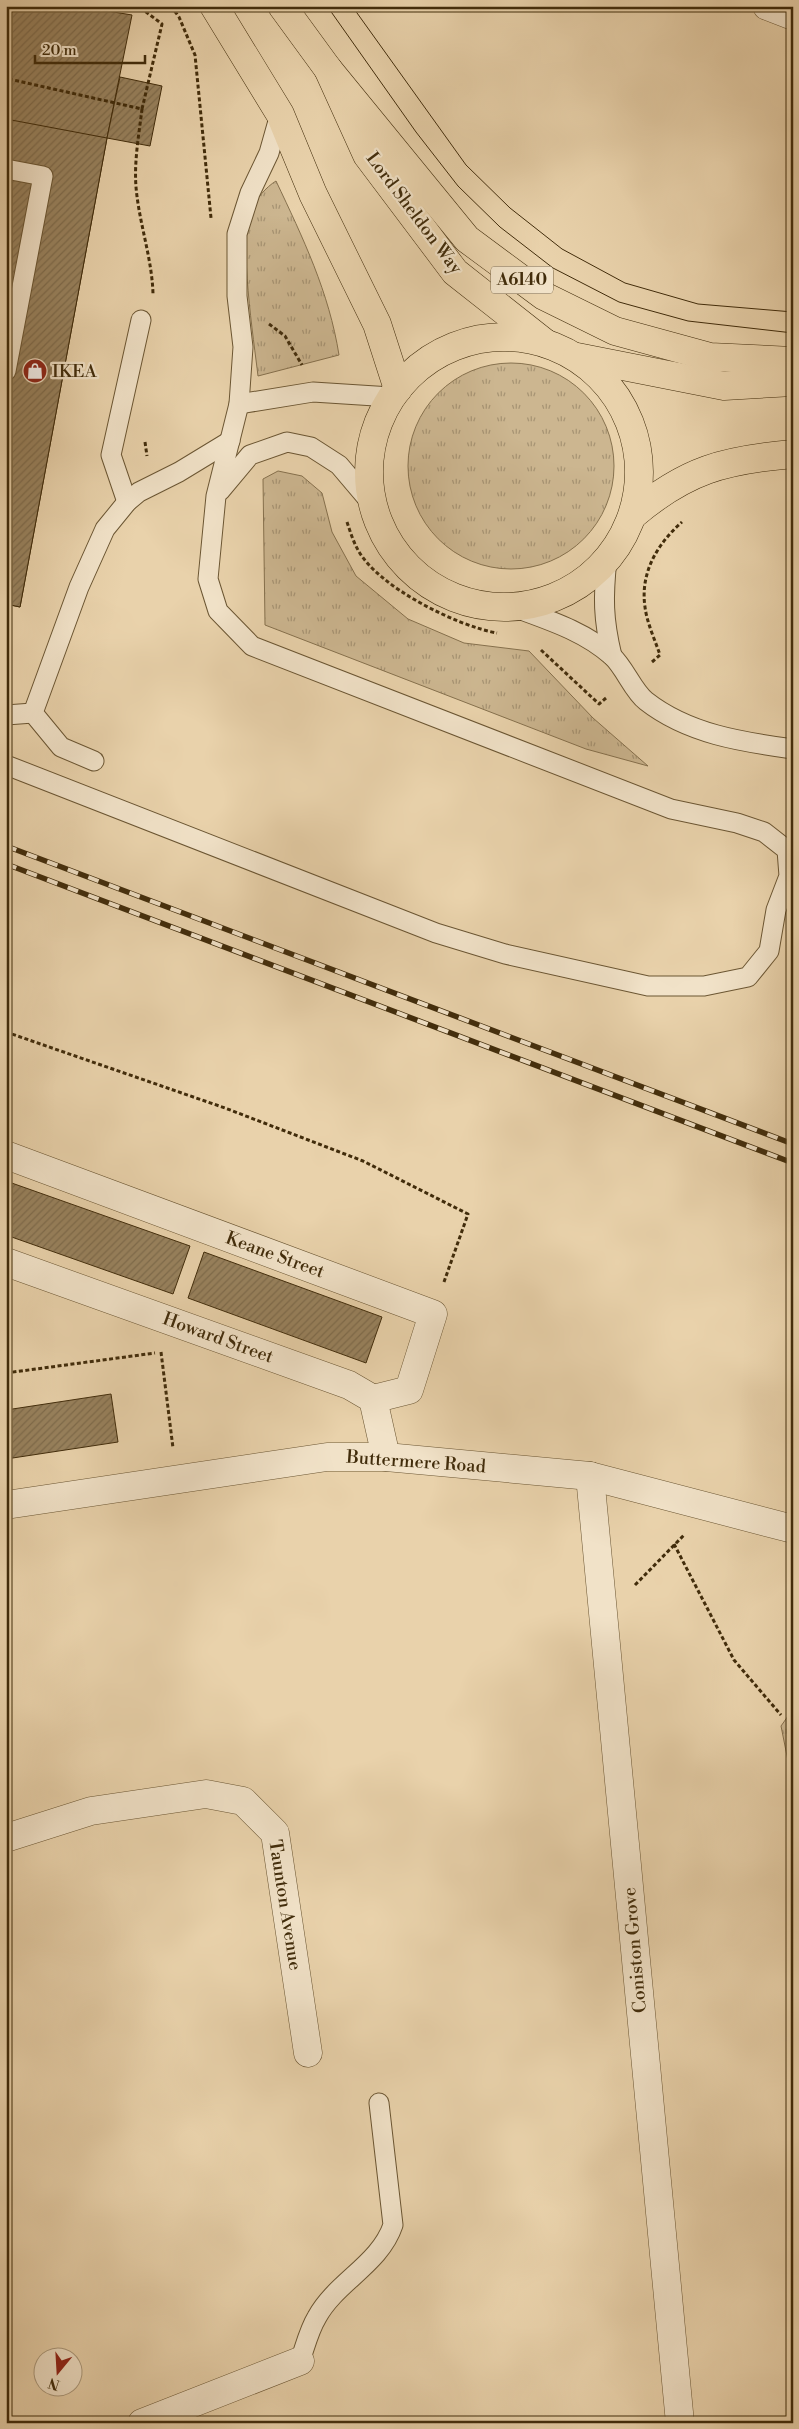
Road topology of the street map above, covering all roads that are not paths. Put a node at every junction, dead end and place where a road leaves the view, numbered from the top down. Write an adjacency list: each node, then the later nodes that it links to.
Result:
1 (214, 6): 6 (highway)
2 (282, 6): 5 (highway, Lord Sheldon Way / A6140)
3 (768, 6): 4 (street)
4 (793, 16)
5 (328, 69): 9 (highway, Lord Sheldon Way / A6140); 11 (highway, A6140)
6 (280, 114): 14 (highway); 15 (lane)
7 (6, 168): 12 (lane)
8 (141, 320): 19 (lane)
9 (546, 344): 10 (highway); 14 (highway)
10 (573, 356): 13 (highway); 21 (highway)
11 (793, 361)
12 (6, 371)
13 (793, 382)
14 (394, 393): 15 (lane); 20 (highway)
15 (239, 404): 16 (lane)
16 (230, 441): 18 (lane); 19 (lane)
17 (793, 454): 21 (highway)
18 (216, 496): 20 (lane); 29 (lane)
19 (127, 502): 25 (lane)
20 (372, 504): 23 (highway)
21 (633, 515): 22 (highway)
22 (608, 560): 23 (highway); 24 (lane)
23 (513, 607): 24 (lane)
24 (612, 656): 27 (lane)
25 (33, 714): 26 (lane); 28 (lane)
26 (6, 715)
27 (793, 749)
28 (94, 761)
29 (6, 765)
30 (6, 1155): 32 (street, Keane Street)
31 (6, 1262): 32 (street, Howard Street)
32 (373, 1399): 33 (street)
33 (386, 1457): 34 (street, Buttermere Road); 35 (street, Buttermere Road)
34 (590, 1476): 36 (street, Buttermere Road); 42 (street, Coniston Grove)
35 (6, 1505)
36 (793, 1529)
37 (6, 1838): 38 (street, Taunton Avenue)
38 (308, 2053)
39 (379, 2104): 40 (lane)
40 (300, 2361): 41 (street)
41 (142, 2423)
42 (680, 2423)

